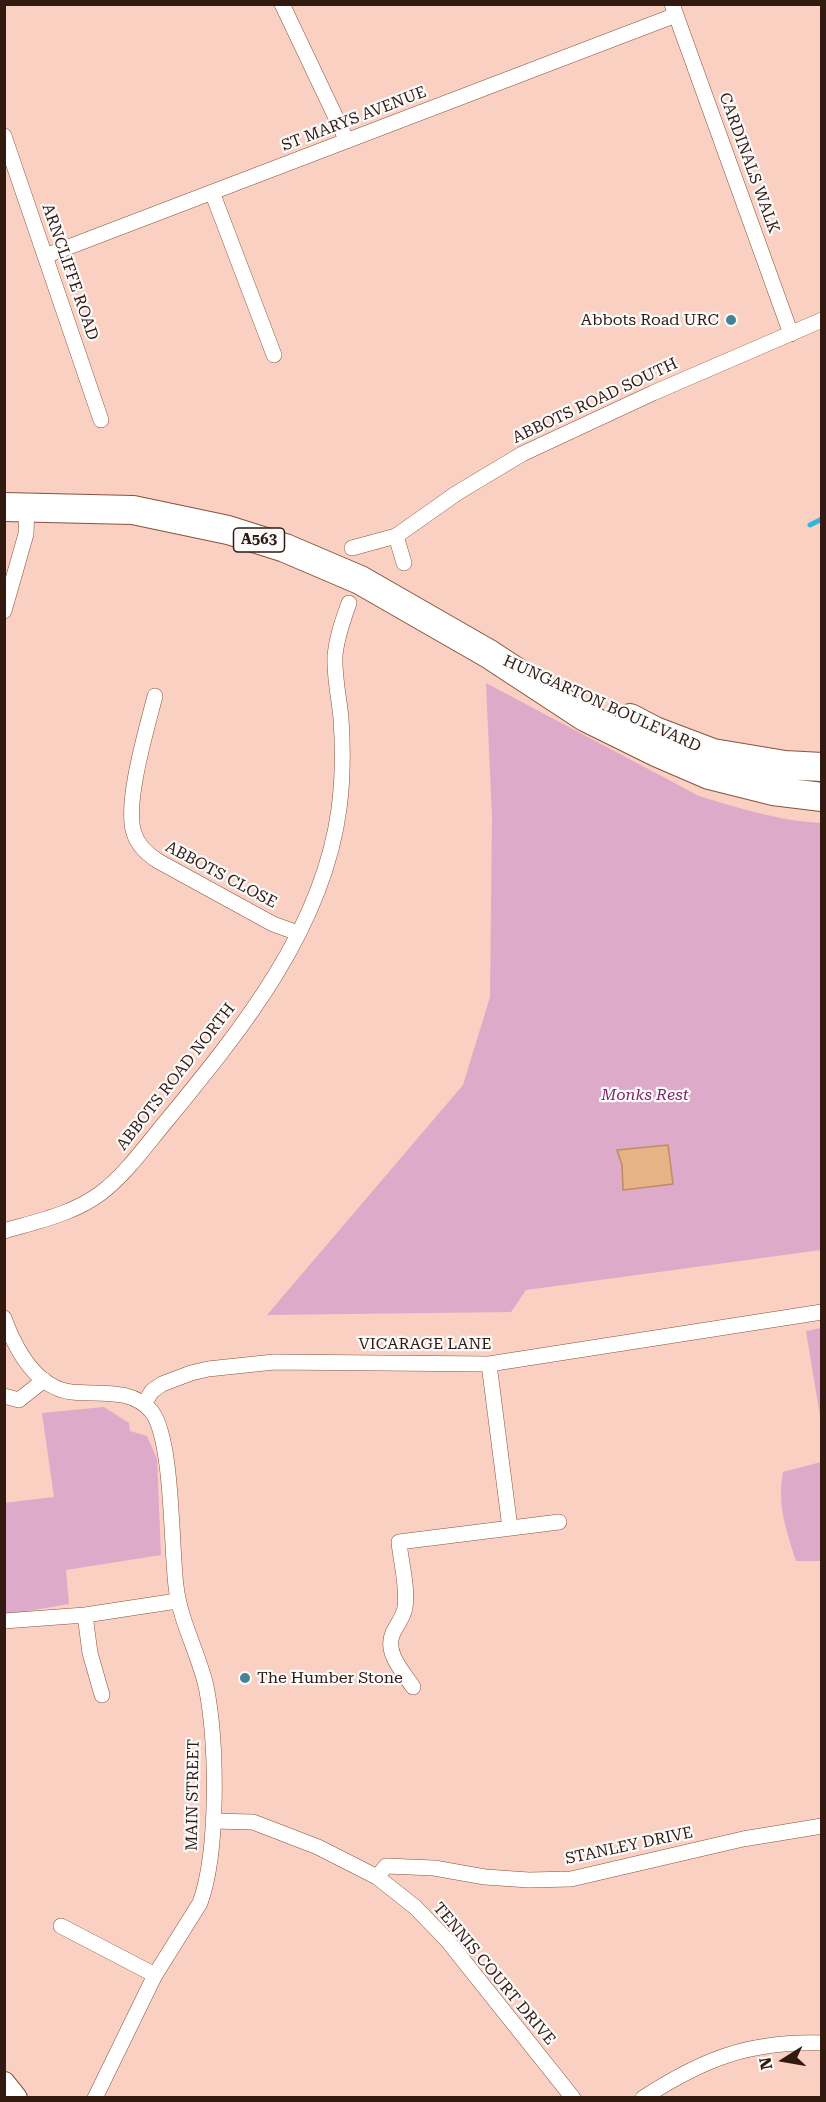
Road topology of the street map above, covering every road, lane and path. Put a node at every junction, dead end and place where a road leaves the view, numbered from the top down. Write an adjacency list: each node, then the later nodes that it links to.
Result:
1 (282, 4): 4 (street)
2 (674, 10): 4 (street, ST MARYS AVENUE); 8 (street, CARDINALS WALK)
3 (4, 136): 6 (street, ARNCLIFFE ROAD)
4 (347, 141): 5 (street, ST MARYS AVENUE)
5 (212, 192): 6 (street, ST MARYS AVENUE); 9 (street)
6 (45, 256): 10 (street, ARNCLIFFE ROAD)
7 (822, 320): 8 (street, ABBOTS ROAD SOUTH)
8 (791, 334): 12 (street, ABBOTS ROAD SOUTH)
9 (274, 355)
10 (101, 420)
11 (16, 506): 16 (street); 17 (highway, HUNGARTON BOULEVARD / A563)
12 (396, 536): 13 (street, ABBOTS ROAD SOUTH); 14 (street)
13 (352, 548)
14 (404, 563)
15 (349, 603): 21 (street, ABBOTS ROAD NORTH)
16 (4, 611)
17 (489, 654): 19 (highway, HUNGARTON BOULEVARD / A563); 20 (highway, HUNGARTON BOULEVARD / A563)
18 (155, 696): 21 (street, ABBOTS CLOSE)
19 (822, 767)
20 (822, 797)
21 (298, 933): 22 (street, ABBOTS ROAD NORTH)
22 (4, 1231)
23 (822, 1312): 25 (street, VICARAGE LANE)
24 (4, 1318): 26 (street)
25 (489, 1364): 28 (street, VICARAGE LANE); 30 (street)
26 (44, 1380): 27 (street); 28 (street)
27 (4, 1396)
28 (144, 1404): 31 (street, MAIN STREET)
29 (559, 1522): 30 (street)
30 (510, 1528): 34 (street)
31 (177, 1600): 32 (street); 36 (street, MAIN STREET)
32 (85, 1615): 33 (street); 35 (street)
33 (4, 1621)
34 (413, 1688)
35 (102, 1695)
36 (213, 1821): 38 (street, TENNIS COURT DRIVE); 40 (street, MAIN STREET)
37 (822, 1826): 38 (street, STANLEY DRIVE)
38 (377, 1877): 45 (street, TENNIS COURT DRIVE)
39 (61, 1926): 40 (street)
40 (155, 1975): 44 (street, MAIN STREET)
41 (822, 2043): 46 (street)
42 (4, 2083): 43 (street)
43 (16, 2097)
44 (96, 2097)
45 (573, 2097)
46 (643, 2097)

